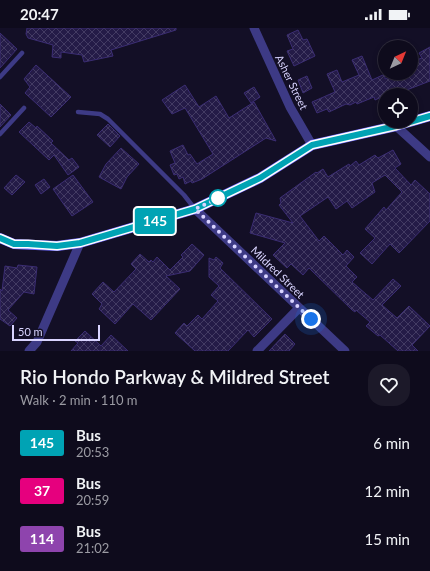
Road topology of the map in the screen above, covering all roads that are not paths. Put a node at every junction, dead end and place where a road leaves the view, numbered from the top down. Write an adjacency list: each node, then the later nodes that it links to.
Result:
1 (254, 28): 11 (street, Asher Street)
2 (22, 53): 3 (lane)
3 (0, 77)
4 (24, 108): 10 (lane)
5 (78, 112): 13 (lane)
6 (430, 116): 7 (street)
7 (418, 120)
8 (387, 128): 11 (street)
9 (398, 128): 12 (street)
10 (0, 134)
11 (312, 145): 13 (street)
12 (430, 157)
13 (195, 209): 15 (street); 16 (street, Mildred Street)
14 (0, 238): 15 (street)
15 (80, 243): 17 (street)
16 (299, 308): 18 (street); 19 (street, Mildred Street)
17 (29, 351)
18 (257, 351)
19 (346, 351)

